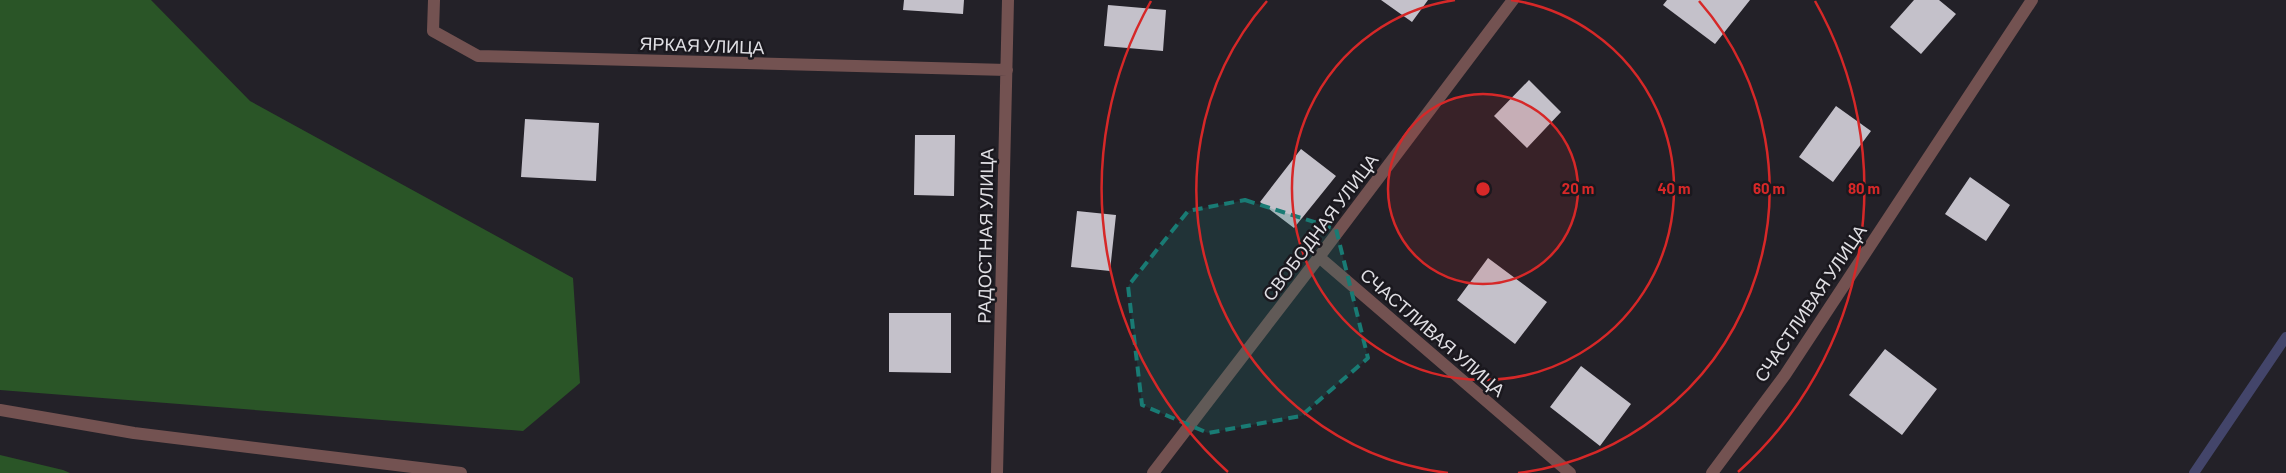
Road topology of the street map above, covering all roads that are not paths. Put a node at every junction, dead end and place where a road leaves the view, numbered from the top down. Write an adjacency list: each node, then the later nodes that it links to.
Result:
1 (434, 0): 5 (street, ЯРКАЯ УЛИЦА)
2 (1008, 0): 5 (street, РАДОСТНАЯ УЛИЦА)
3 (1513, 0): 6 (street, СВОБОДНАЯ УЛИЦА)
4 (2032, 0): 12 (street, СЧАСТЛИВАЯ УЛИЦА)
5 (1007, 70): 9 (street, РАДОСТНАЯ УЛИЦА)
6 (1319, 258): 10 (street, СВОБОДНАЯ УЛИЦА); 11 (street, СЧАСТЛИВАЯ УЛИЦА)
7 (0, 410): 8 (street)
8 (462, 473)
9 (997, 473)
10 (1153, 473)
11 (1570, 473)
12 (1712, 473)

